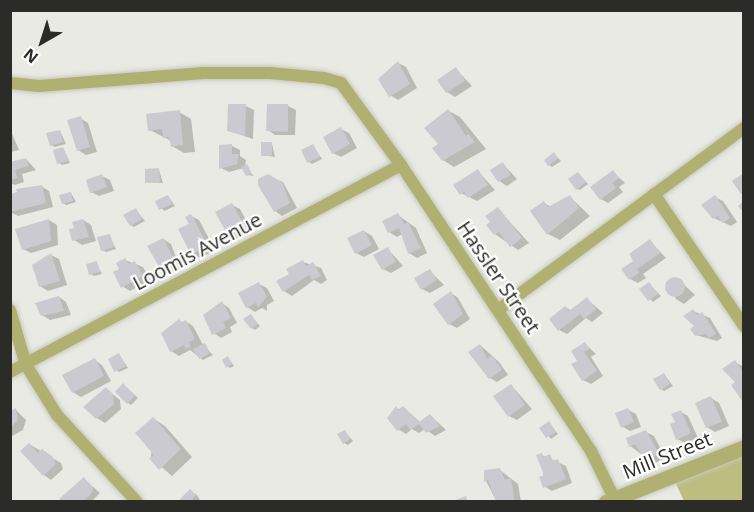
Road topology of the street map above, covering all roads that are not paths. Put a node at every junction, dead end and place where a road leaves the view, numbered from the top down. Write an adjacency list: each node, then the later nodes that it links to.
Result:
1 (10, 83): 3 (street, Hassler Street)
2 (744, 128): 4 (street)
3 (401, 165): 6 (street, Hassler Street); 8 (street, Loomis Avenue)
4 (654, 194): 6 (street); 7 (street)
5 (10, 309): 8 (street)
6 (498, 310): 11 (street, Hassler Street)
7 (744, 326)
8 (26, 364): 9 (street, Loomis Avenue); 12 (street)
9 (10, 372)
10 (744, 447): 11 (street, Mill Street)
11 (612, 500)
12 (137, 501)

